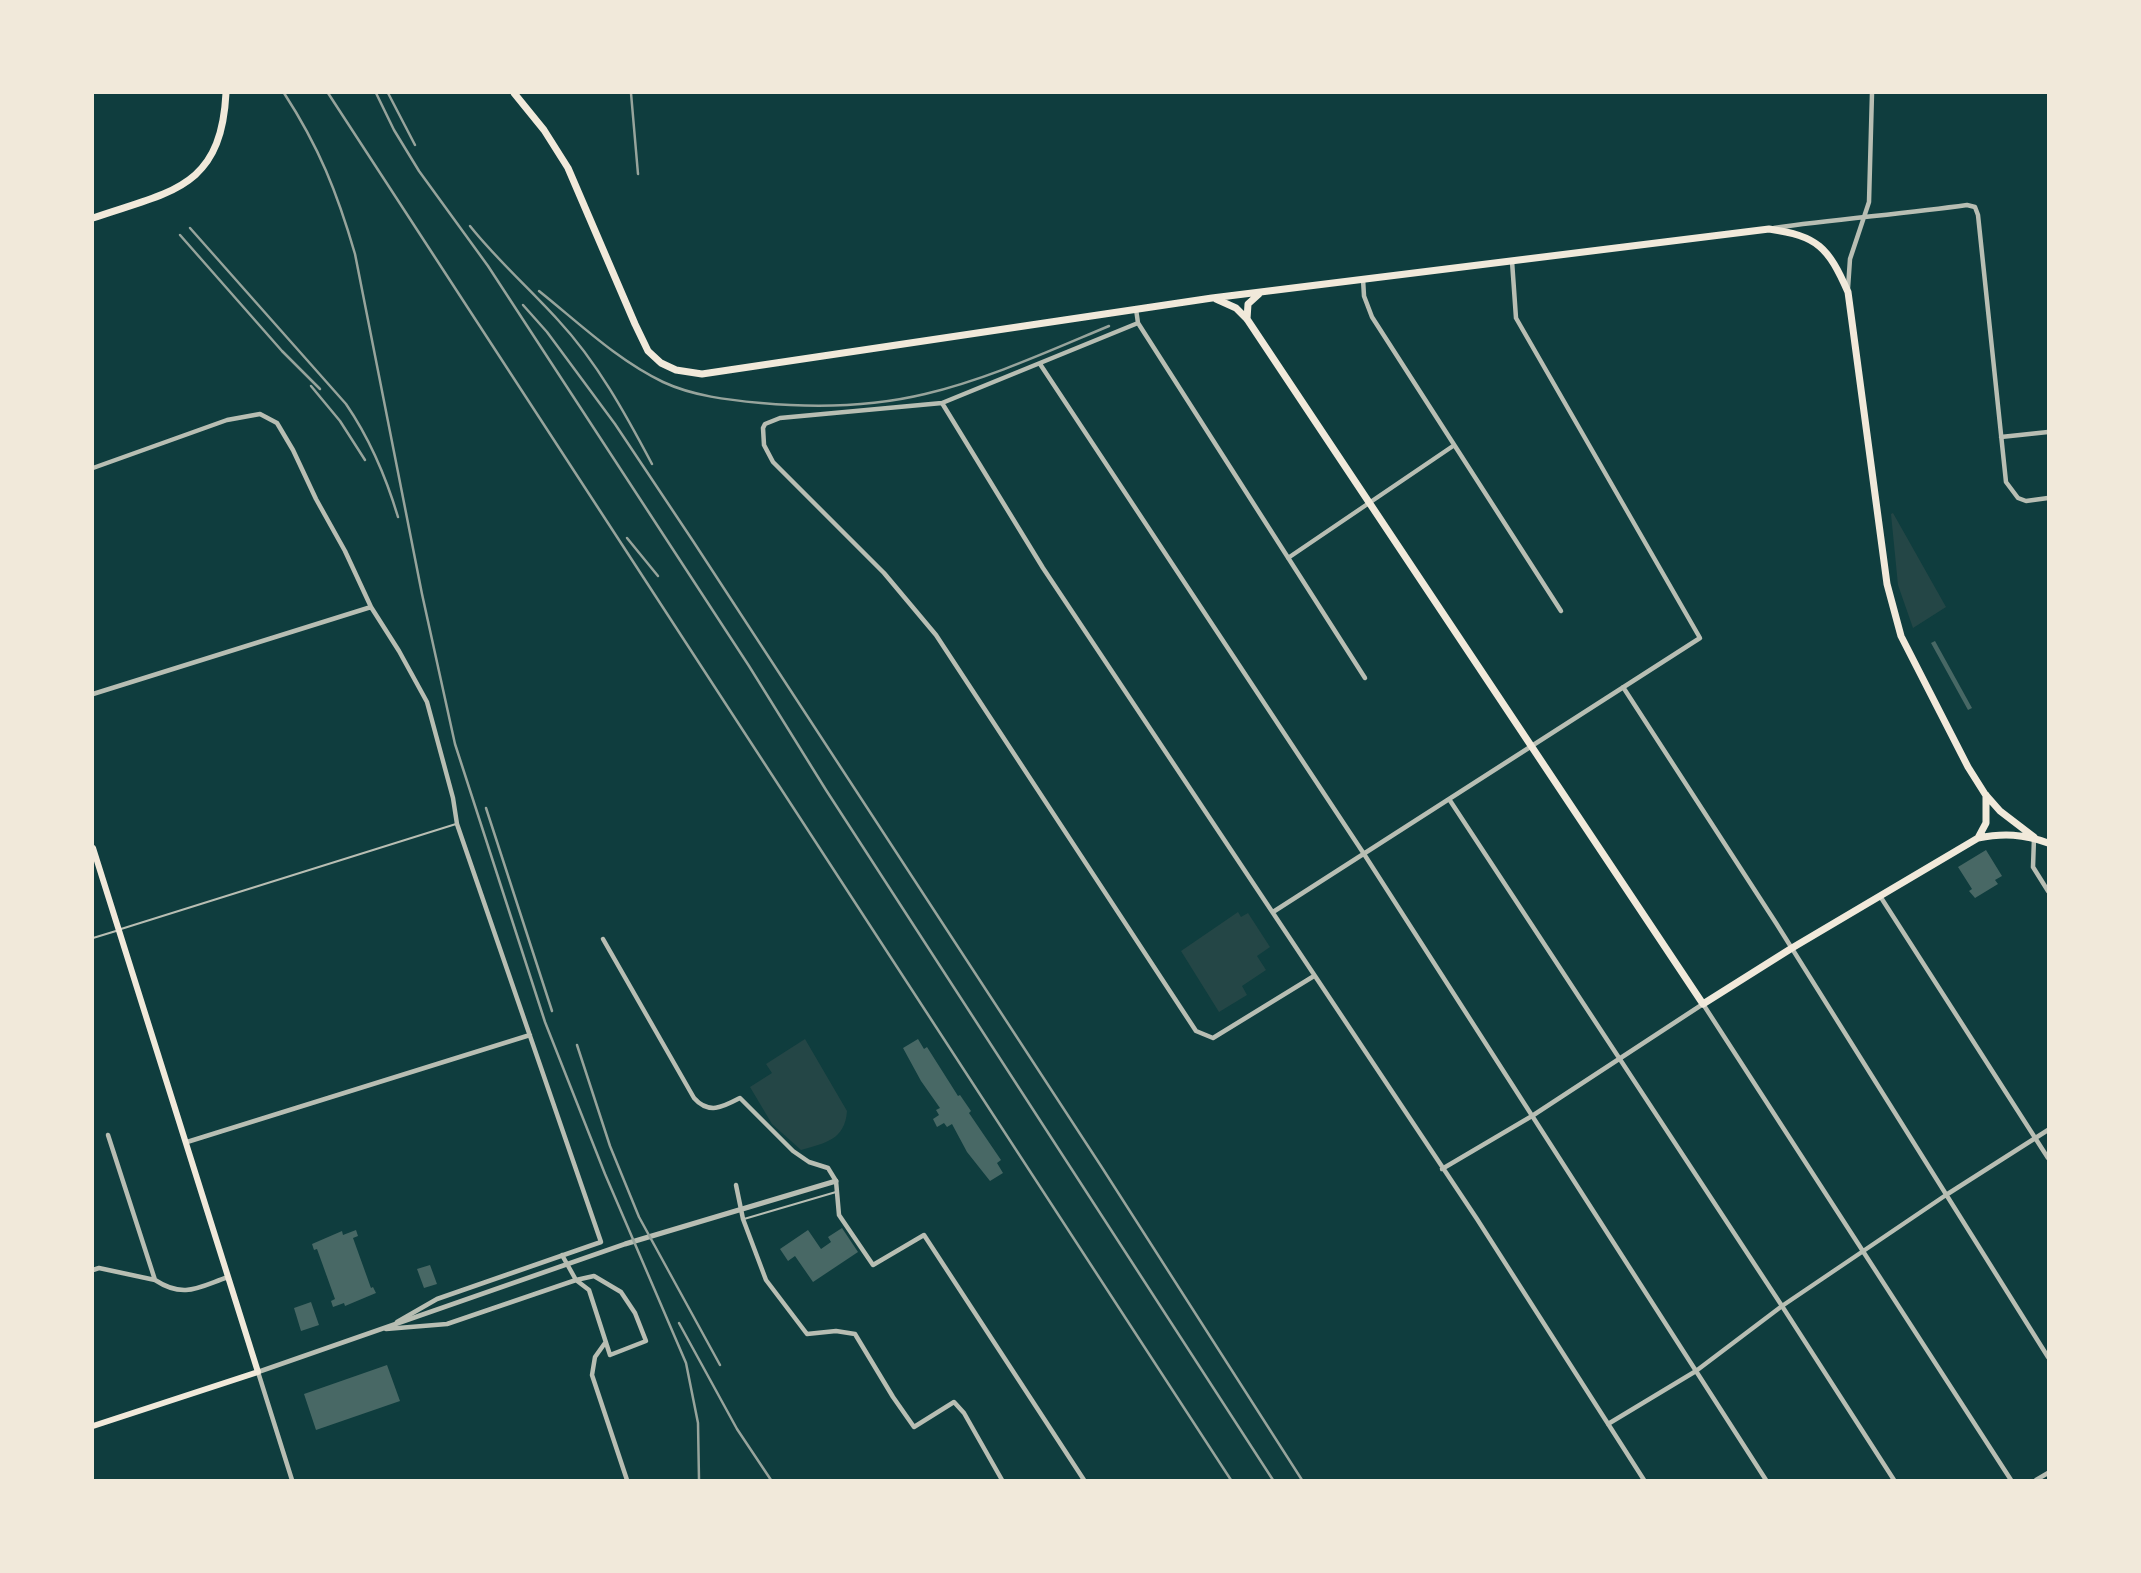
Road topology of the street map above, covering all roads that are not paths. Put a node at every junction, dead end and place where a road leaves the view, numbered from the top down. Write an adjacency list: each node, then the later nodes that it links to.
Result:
1 (226, 93): 5 (main road)
2 (514, 93): 12 (main road)
3 (1872, 93): 4 (street)
4 (1866, 216): 6 (street); 10 (street); 18 (street)
5 (93, 218)
6 (1769, 229): 7 (main road); 10 (main road)
7 (1512, 260): 8 (main road); 27 (street)
8 (1363, 278): 9 (main road); 19 (street)
9 (1264, 291): 11 (main road); 13 (main road)
10 (1847, 292): 30 (main road)
11 (1212, 298): 12 (main road); 13 (main road)
12 (1136, 309): 14 (street)
13 (1247, 319): 22 (main road)
14 (1138, 323): 15 (street); 23 (street)
15 (1040, 364): 16 (street); 37 (street)
16 (942, 403): 40 (street); 45 (street)
17 (2048, 432): 18 (street)
18 (2001, 437): 21 (street)
19 (1454, 446): 22 (street); 25 (street)
20 (93, 468): 24 (street)
21 (2048, 498)
22 (1370, 503): 23 (street); 29 (main road)
23 (1288, 558): 26 (street)
24 (370, 607): 28 (street); 32 (street)
25 (1561, 611)
26 (1365, 678)
27 (1623, 687): 29 (street); 44 (street)
28 (93, 694)
29 (1532, 746): 31 (street); 46 (main road)
30 (1985, 794): 33 (main road); 34 (main road)
31 (1448, 799): 37 (street); 48 (street)
32 (457, 824): 41 (lane); 47 (street)
33 (2034, 837): 34 (main road); 35 (main road); 38 (street)
34 (1978, 838): 39 (main road)
35 (2048, 843)
36 (93, 848): 41 (main road)
37 (1364, 854): 40 (street); 49 (street)
38 (2048, 891)
39 (1880, 896): 44 (main road); 52 (street)
40 (1273, 912): 45 (street)
41 (120, 930): 42 (lane); 53 (main road)
42 (93, 938)
43 (603, 939): 56 (street)
44 (1792, 948): 46 (main road); 59 (street)
45 (1314, 976): 55 (street)
46 (1703, 1004): 48 (street); 61 (street)
47 (530, 1035): 53 (street); 62 (street)
48 (1620, 1059): 49 (street); 67 (street)
49 (1532, 1116): 55 (street); 71 (street)
50 (2048, 1130): 52 (street)
51 (108, 1135): 65 (street)
52 (2035, 1138): 54 (street); 59 (street)
53 (187, 1142): 64 (main road)
54 (2048, 1158)
55 (1442, 1169): 73 (street)
56 (835, 1181): 58 (street); 68 (street)
57 (736, 1185): 60 (street)
58 (837, 1192): 60 (lane); 79 (street)
59 (1946, 1195): 61 (street); 70 (street)
60 (743, 1219): 78 (street)
61 (1862, 1252): 67 (street); 83 (street)
62 (562, 1255): 66 (street); 68 (street)
63 (93, 1270): 65 (street)
64 (229, 1276): 65 (street); 72 (main road)
65 (156, 1280)
66 (576, 1280): 68 (street); 69 (street); 69 (street)
67 (1783, 1306): 71 (street); 82 (street)
68 (384, 1329): 72 (street)
69 (605, 1342): 77 (street)
70 (2048, 1357)
71 (1696, 1371): 73 (street); 81 (street)
72 (258, 1372): 74 (main road); 76 (street)
73 (1608, 1424): 80 (street)
74 (93, 1426)
75 (2048, 1472): 84 (street)
76 (292, 1480)
77 (627, 1480)
78 (1002, 1480)
79 (1084, 1480)
80 (1644, 1480)
81 (1766, 1480)
82 (1894, 1480)
83 (2011, 1480)
84 (2036, 1480)

